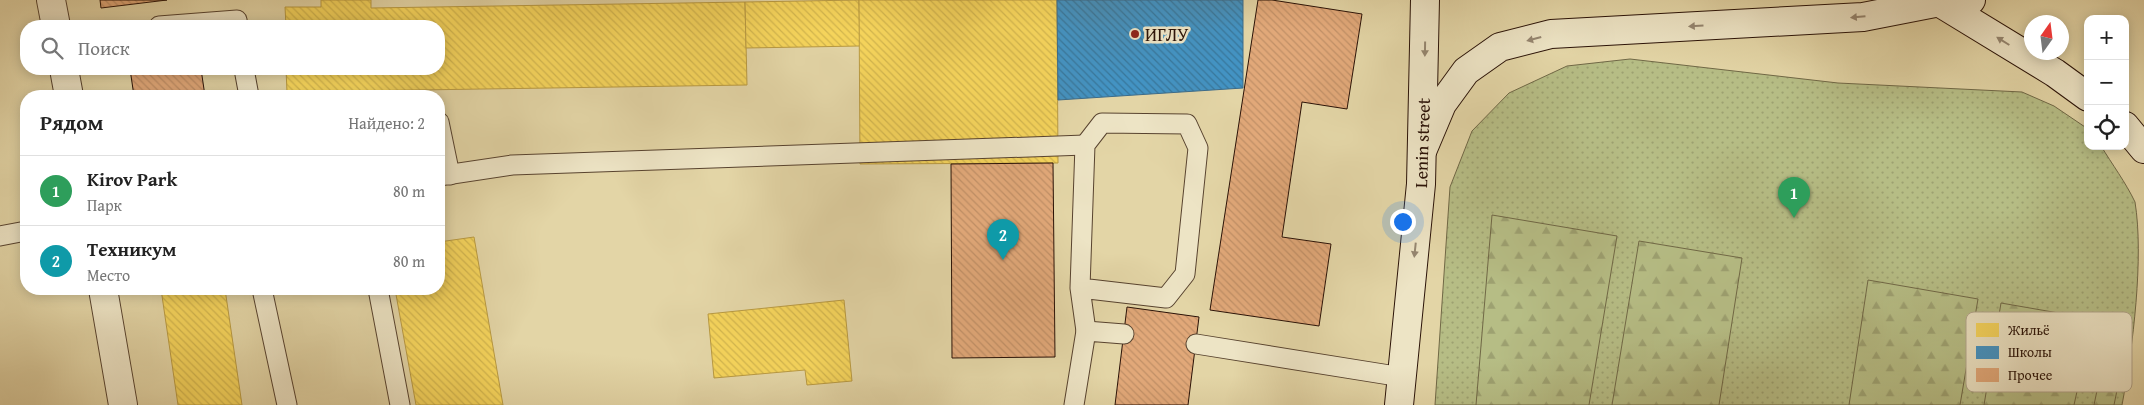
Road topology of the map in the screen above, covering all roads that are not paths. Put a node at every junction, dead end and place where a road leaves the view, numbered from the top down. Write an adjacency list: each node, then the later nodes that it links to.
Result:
1 (51, 0): 5 (main road)
2 (1425, 0): 13 (main road, Lenin street, one-way to 13)
3 (1971, 0): 4 (main road)
4 (1937, 1): 10 (main road, one-way to 4); 13 (main road, one-way to 13)
5 (55, 20)
6 (65, 75): 8 (main road)
7 (245, 75): 9 (lane)
8 (68, 90)
9 (248, 90)
10 (2084, 93)
11 (2129, 131): 14 (main road)
12 (1085, 145): 15 (lane); 18 (lane); 18 (lane)
13 (1423, 149): 25 (main road, Lenin street, one-way to 25)
14 (2144, 149)
15 (445, 175)
16 (20, 232): 17 (lane)
17 (0, 236)
18 (1080, 288): 22 (lane)
19 (104, 295): 26 (main road)
20 (263, 295): 27 (lane)
21 (379, 295): 28 (lane)
22 (1086, 331): 23 (lane); 29 (lane)
23 (1124, 334)
24 (1196, 344): 25 (lane)
25 (1402, 377): 30 (main road, Lenin street)
26 (124, 405)
27 (288, 405)
28 (400, 405)
29 (1074, 405)
30 (1399, 405)

